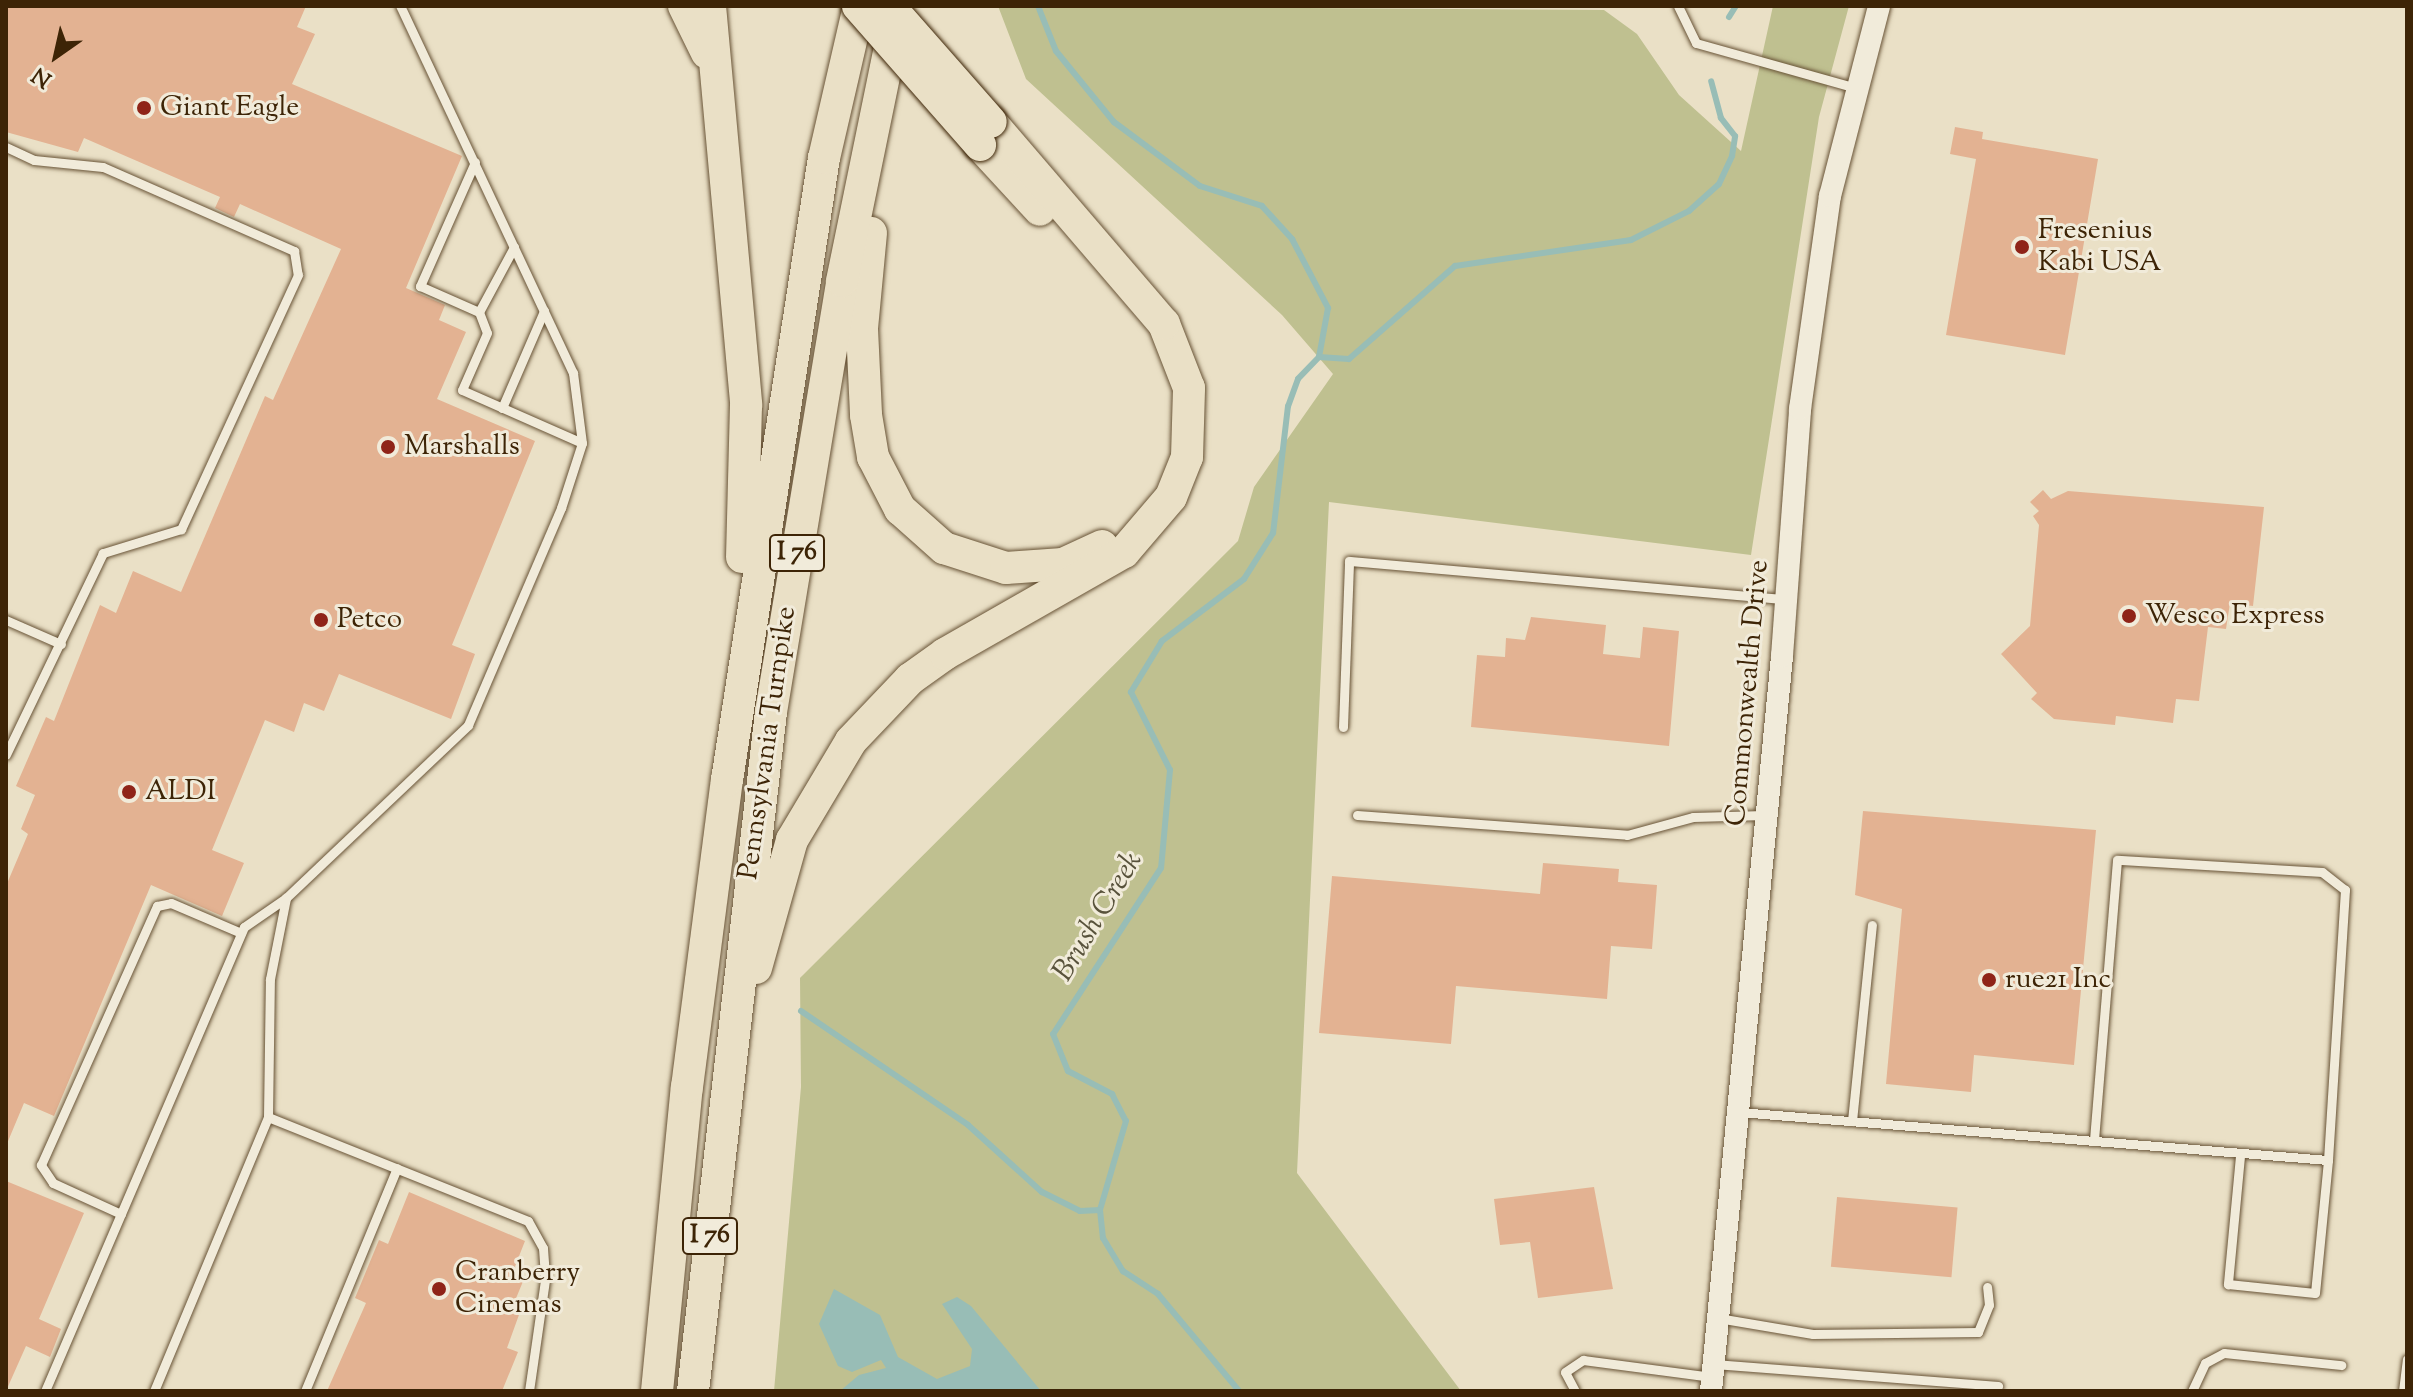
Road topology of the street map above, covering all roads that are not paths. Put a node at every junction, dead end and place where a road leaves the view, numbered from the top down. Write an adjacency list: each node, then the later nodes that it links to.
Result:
1 (400, 6): 12 (lane)
2 (684, 6): 8 (highway)
3 (710, 6): 8 (highway)
4 (858, 6): 10 (highway, bridge); 23 (highway, Pennsylvania Turnpike / I 76)
5 (1678, 6): 9 (lane)
6 (1879, 6): 9 (street, Commonwealth Drive)
7 (894, 13): 10 (highway, bridge); 10 (highway); 29 (highway, Pennsylvania Turnpike / I 76)
8 (715, 71): 23 (highway)
9 (1860, 89): 18 (street, Commonwealth Drive)
10 (986, 133): 29 (highway)
11 (6, 147): 20 (lane)
12 (475, 162): 13 (lane); 15 (lane)
13 (514, 247): 14 (lane); 15 (lane)
14 (544, 311): 16 (lane); 17 (lane)
15 (479, 312): 16 (lane)
16 (502, 408): 17 (lane)
17 (582, 443): 26 (lane)
18 (1786, 599): 21 (lane); 25 (street, Commonwealth Drive)
19 (6, 620): 20 (lane)
20 (61, 644): 22 (lane)
21 (1343, 727)
22 (6, 755)
23 (727, 780): 48 (highway, Pennsylvania Turnpike / I 76)
24 (1357, 815): 25 (lane)
25 (1768, 816): 30 (street, Commonwealth Drive)
26 (286, 898): 28 (lane); 31 (lane)
27 (1872, 925): 32 (lane)
28 (241, 933): 37 (lane); 37 (lane)
29 (727, 1081): 49 (highway, Pennsylvania Turnpike / I 76)
30 (1739, 1112): 32 (lane); 39 (street, Commonwealth Drive)
31 (268, 1117): 36 (lane); 45 (lane)
32 (1852, 1121): 33 (lane)
33 (2094, 1139): 34 (lane); 35 (lane)
34 (2240, 1156): 35 (lane); 35 (lane)
35 (2328, 1160)
36 (397, 1168): 46 (lane); 47 (lane)
37 (121, 1214): 44 (lane)
38 (1987, 1287): 39 (lane)
39 (1718, 1318): 42 (street, Commonwealth Drive)
40 (2407, 1359): 52 (lane)
41 (2341, 1365): 51 (lane)
42 (1712, 1377): 43 (lane); 50 (lane)
43 (1998, 1386)
44 (45, 1391)
45 (154, 1391)
46 (305, 1391)
47 (529, 1391)
48 (657, 1391)
49 (693, 1391)
50 (1575, 1391)
51 (2192, 1391)
52 (2403, 1391)

